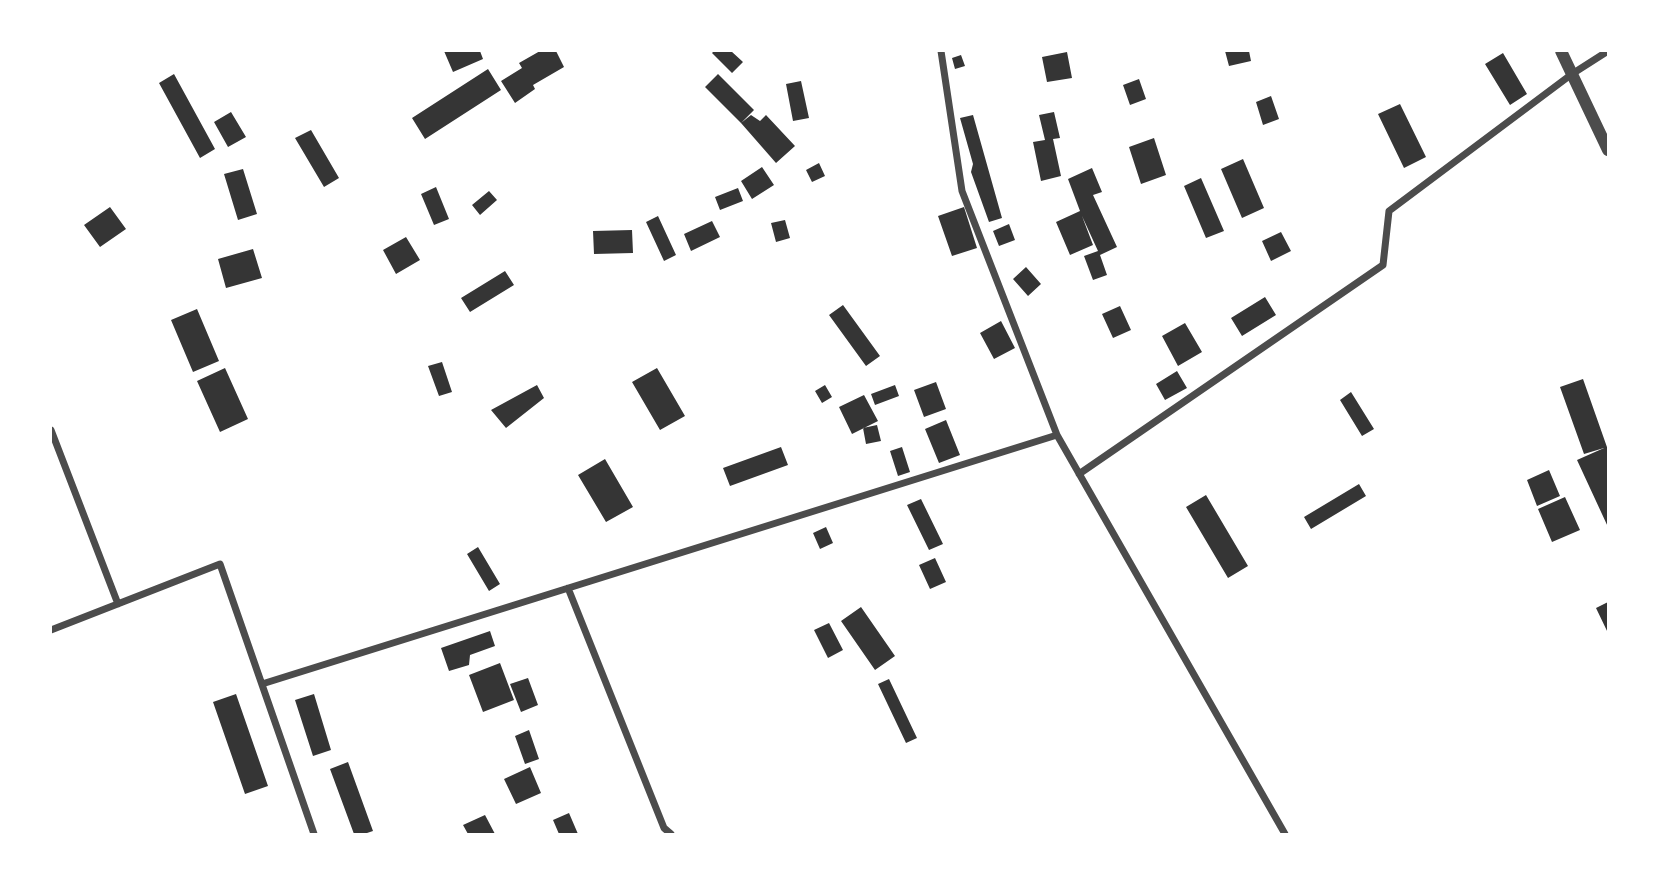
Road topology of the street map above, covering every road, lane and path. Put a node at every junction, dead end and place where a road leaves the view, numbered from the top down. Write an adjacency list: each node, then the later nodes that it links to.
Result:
1 (941, 51): 7 (street)
2 (1561, 51): 4 (street)
3 (1608, 51): 4 (street)
4 (1572, 74): 5 (street); 8 (street)
5 (1608, 150)
6 (51, 430): 10 (street)
7 (1057, 435): 8 (street); 9 (street)
8 (1079, 474): 15 (street)
9 (568, 588): 12 (street); 14 (street)
10 (118, 604): 11 (street); 12 (street)
11 (51, 630)
12 (262, 684): 13 (street)
13 (314, 834)
14 (671, 834)
15 (1285, 834)

